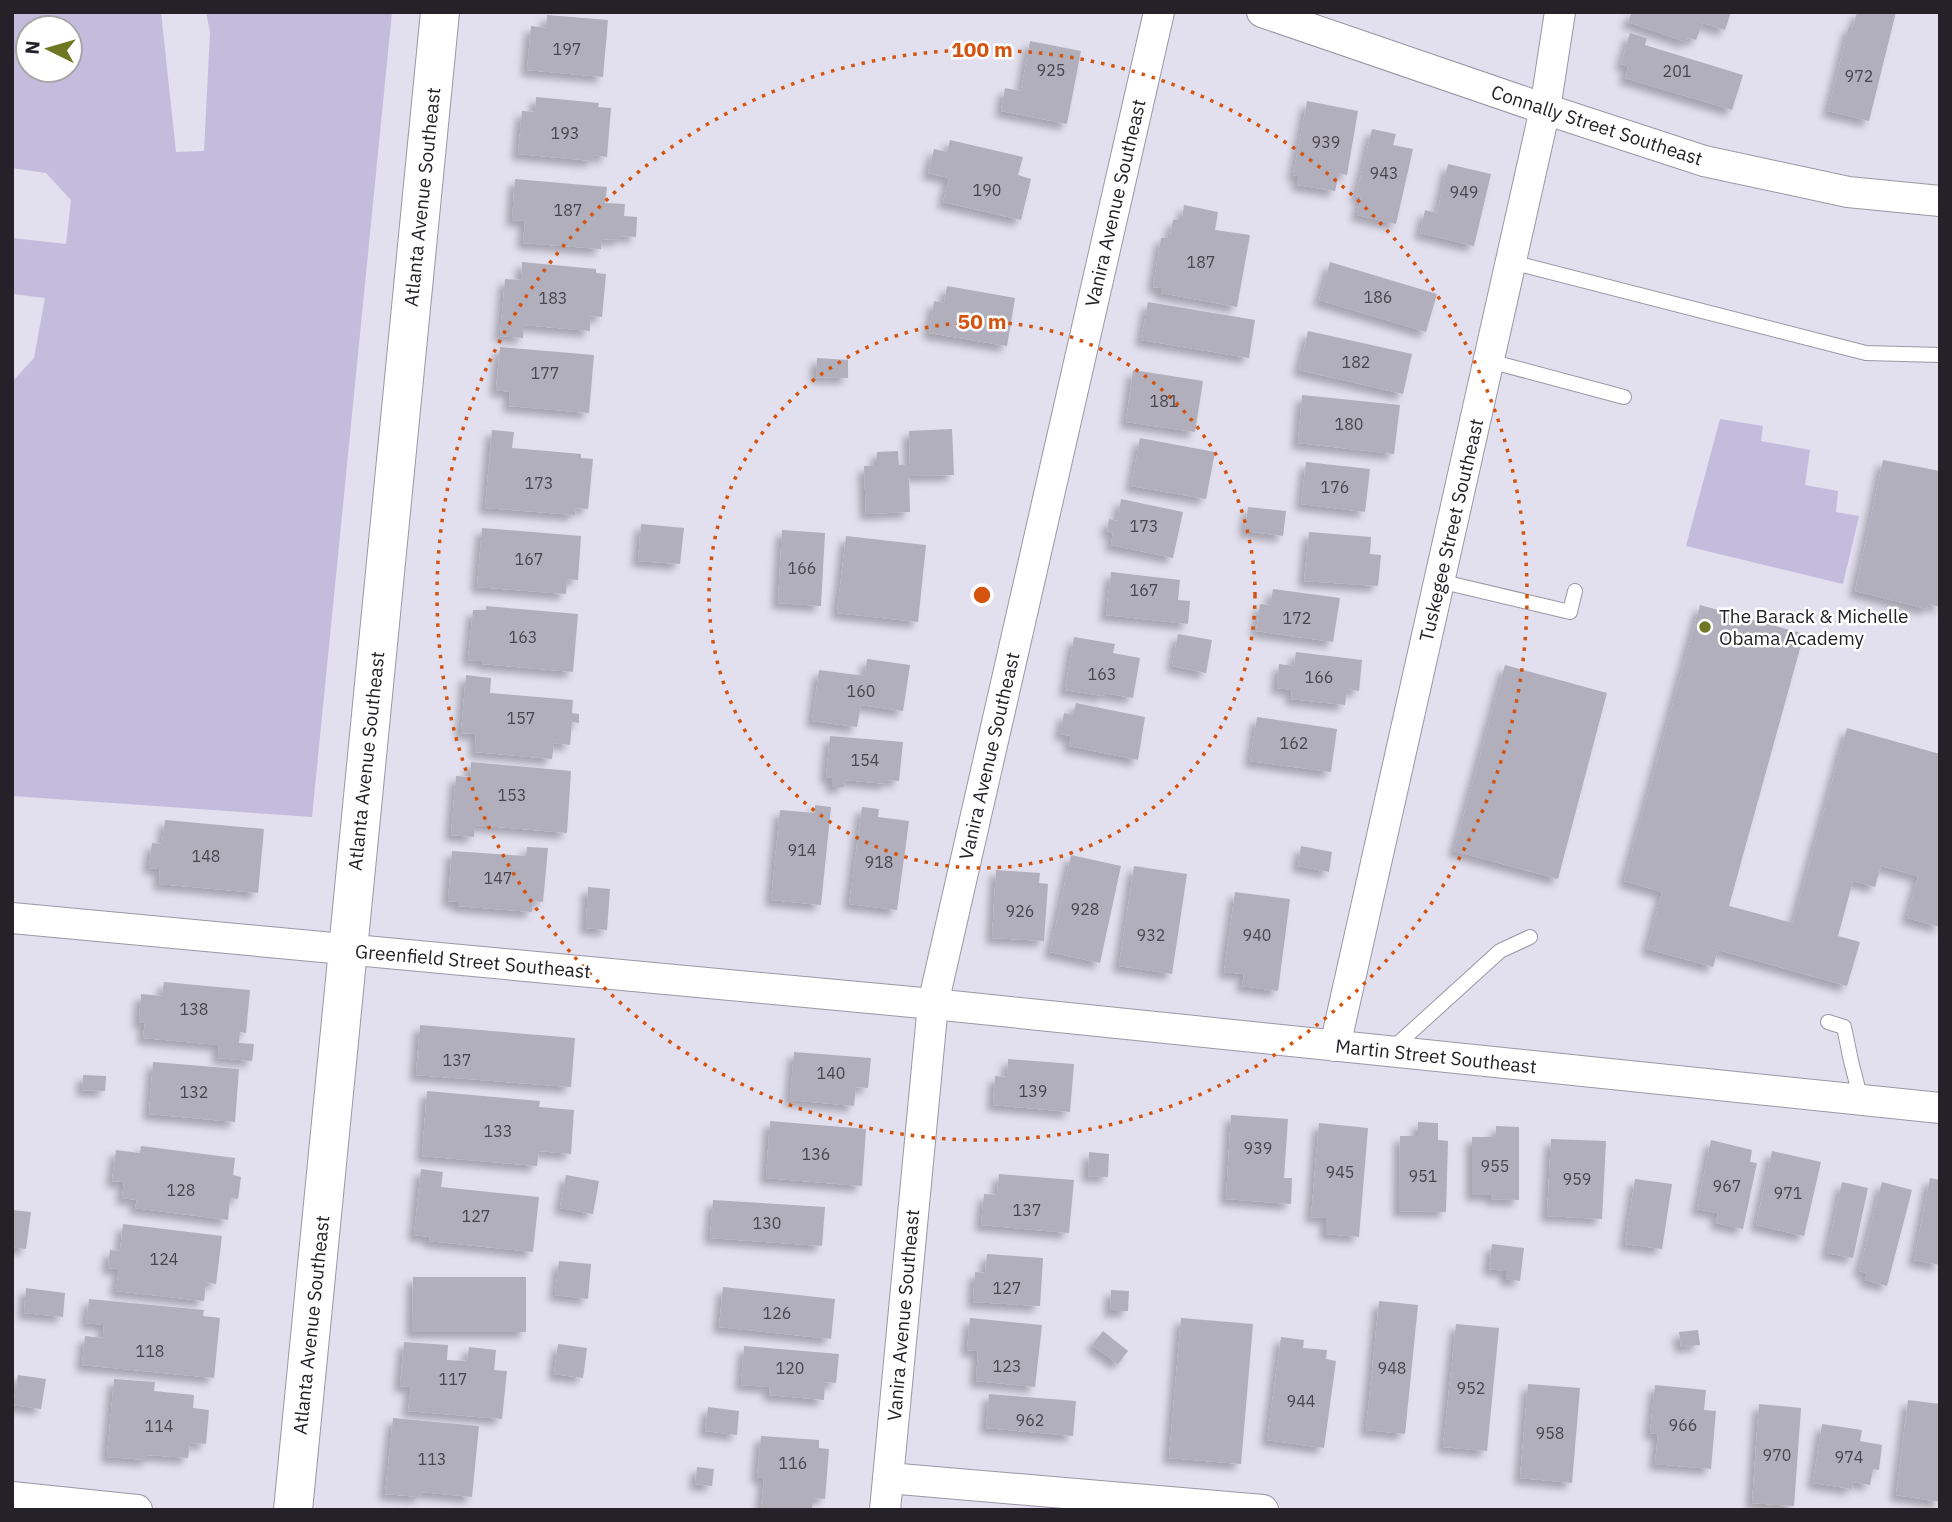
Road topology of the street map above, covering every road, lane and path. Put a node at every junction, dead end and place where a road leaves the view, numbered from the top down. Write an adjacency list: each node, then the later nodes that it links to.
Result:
1 (440, 12): 15 (street, Atlanta Avenue Southeast)
2 (1159, 12): 16 (street, Vanira Avenue Southeast)
3 (1262, 12): 5 (street, Connally Street Southeast)
4 (1560, 12): 5 (street, Tuskegee Street Southeast)
5 (1545, 109): 6 (street, Connally Street Southeast); 7 (street, Tuskegee Street Southeast)
6 (1940, 201)
7 (1511, 262): 8 (lane); 9 (street, Tuskegee Street Southeast)
8 (1940, 355)
9 (1489, 361): 10 (lane); 11 (street, Tuskegee Street Southeast)
10 (1624, 397)
11 (1439, 581): 12 (lane); 18 (street, Tuskegee Street Southeast)
12 (1575, 591)
13 (12, 918): 15 (street, Greenfield Street Southeast)
14 (1530, 937): 19 (lane)
15 (348, 950): 16 (street, Greenfield Street Southeast); 25 (street, Atlanta Avenue Southeast)
16 (933, 1004): 18 (street, Martin Street Southeast); 22 (street, Vanira Avenue Southeast)
17 (1829, 1022): 20 (lane)
18 (1335, 1046): 19 (street, Martin Street Southeast)
19 (1390, 1051): 20 (street, Martin Street Southeast)
20 (1861, 1100): 21 (street, Martin Street Southeast)
21 (1940, 1108)
22 (888, 1478): 26 (street, Vanira Avenue Southeast); 27 (street)
23 (12, 1497): 24 (street)
24 (137, 1510)
25 (293, 1510)
26 (885, 1510)
27 (1263, 1510)

